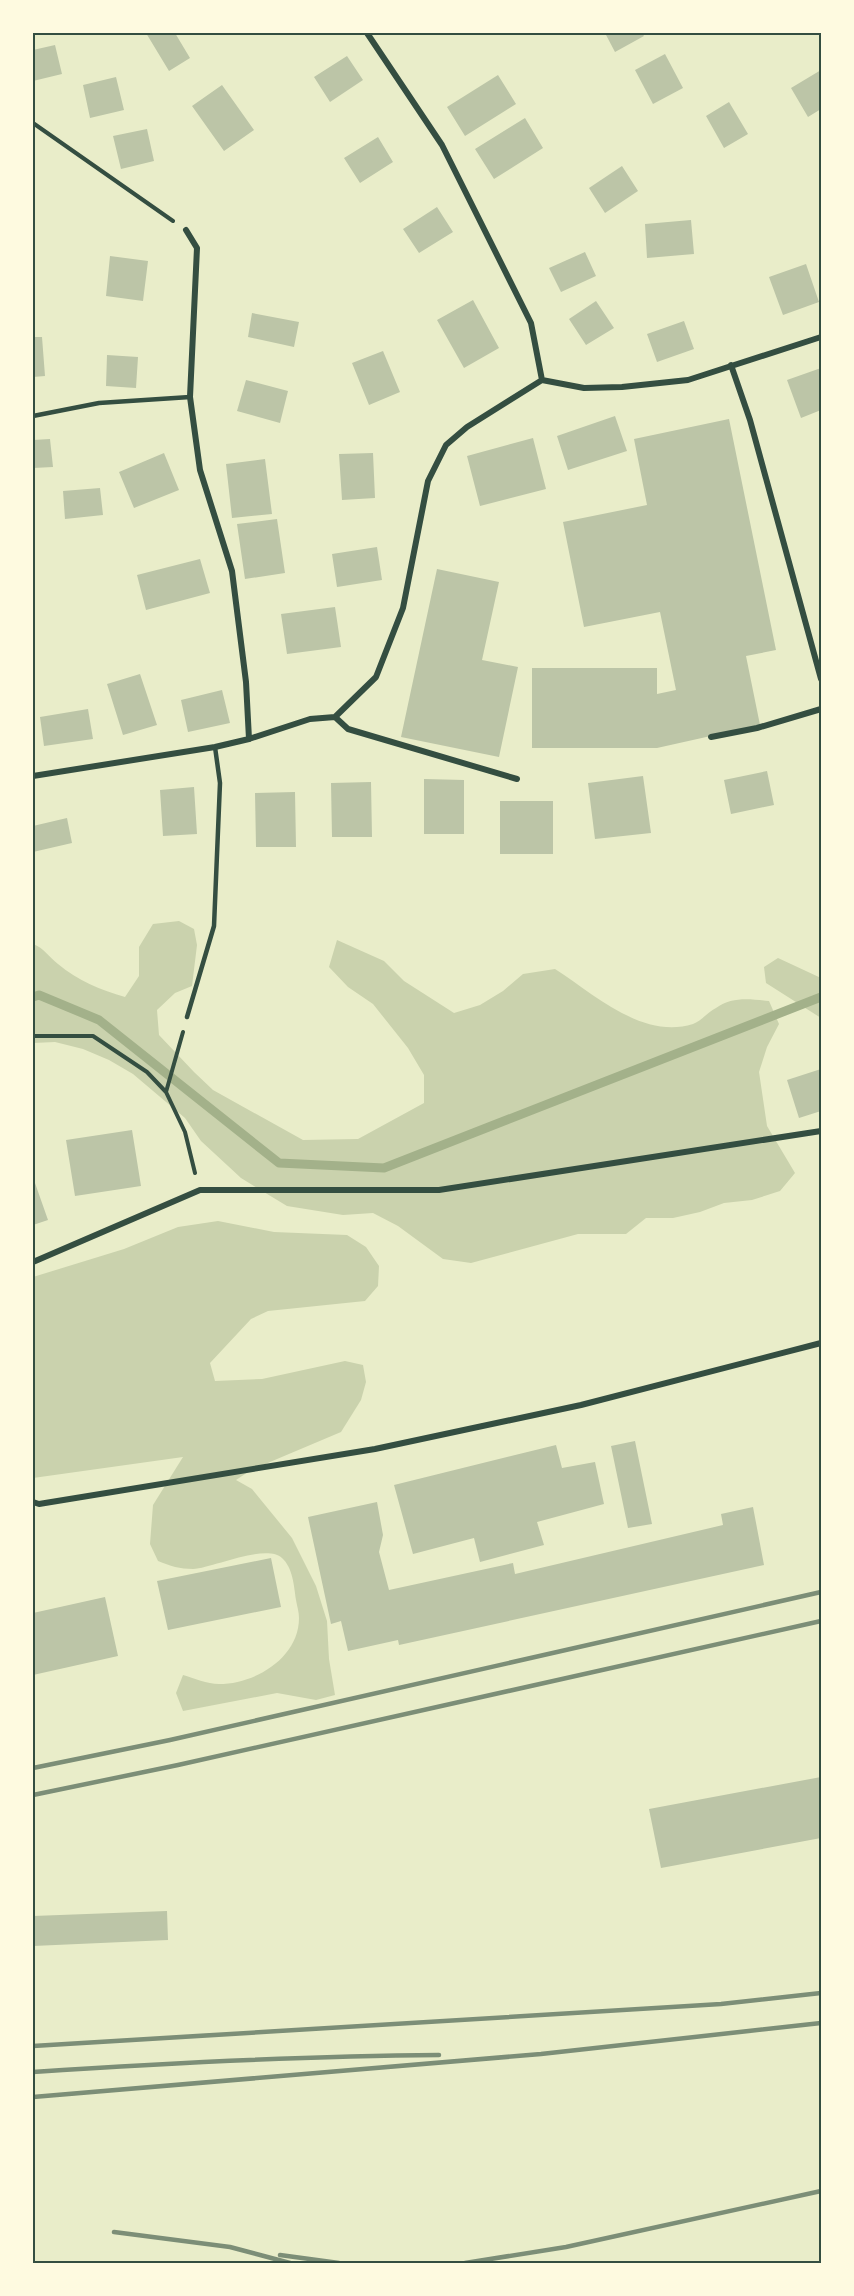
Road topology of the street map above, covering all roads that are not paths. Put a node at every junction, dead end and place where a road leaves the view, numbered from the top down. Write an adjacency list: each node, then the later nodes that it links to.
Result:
1 (367, 33): 5 (street)
2 (186, 230): 6 (street)
3 (821, 337): 4 (street)
4 (731, 365): 5 (street); 8 (street)
5 (542, 380): 10 (street)
6 (190, 398): 7 (lane); 12 (street)
7 (33, 416)
8 (821, 679)
9 (821, 709): 11 (street)
10 (335, 717): 12 (street); 15 (street)
11 (711, 737)
12 (249, 739): 13 (street)
13 (215, 747): 14 (street); 16 (lane)
14 (33, 776)
15 (517, 779)
16 (187, 1017)
17 (821, 1131): 18 (street)
18 (33, 1262)
19 (821, 1343): 20 (street)
20 (33, 1502)

